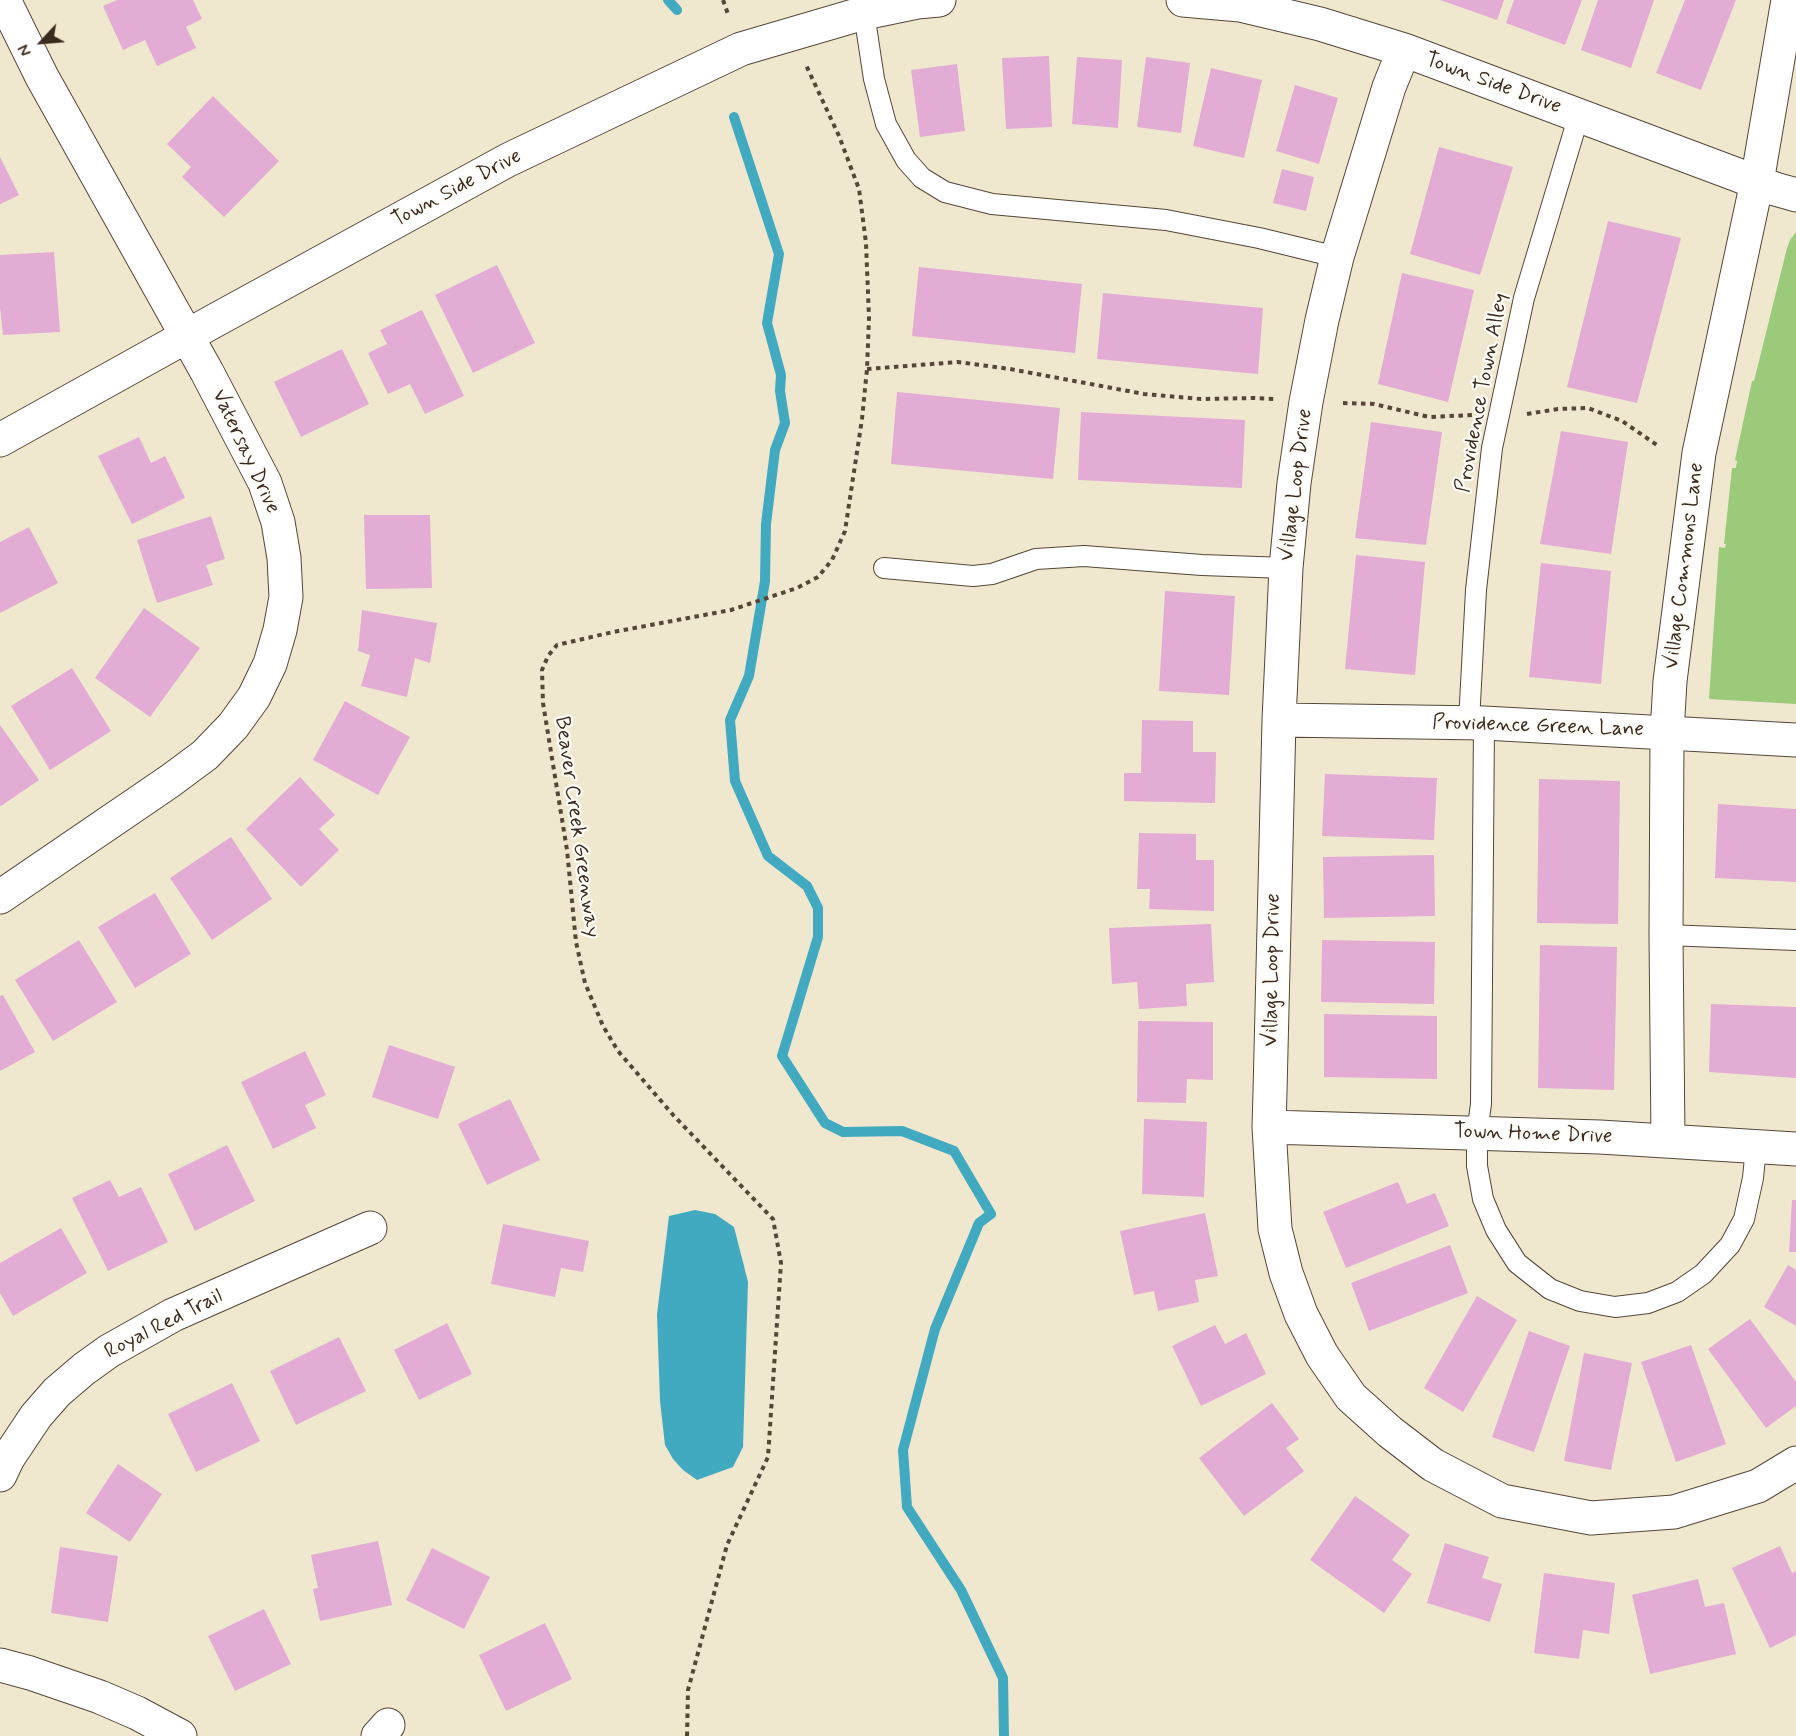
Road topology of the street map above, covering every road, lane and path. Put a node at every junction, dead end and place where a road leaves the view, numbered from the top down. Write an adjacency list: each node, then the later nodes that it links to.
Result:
1 (4, 0): 14 (street, Vatersay Drive)
2 (723, 0): 7 (path)
3 (939, 0): 6 (street, Town Side Drive)
4 (1183, 0): 8 (street, Town Side Drive)
5 (1788, 0): 11 (street, Village Commons Lane)
6 (864, 13): 13 (lane); 14 (street, Town Side Drive)
7 (730, 20)
8 (1404, 50): 10 (street, Town Side Drive); 13 (street, Village Loop Drive)
9 (806, 65): 15 (path, Beaver Creek Greenway)
10 (1579, 115): 11 (street, Town Side Drive); 21 (lane, Providence Town Alley)
11 (1757, 182): 12 (street, Town Side Drive); 22 (street, Village Commons Lane)
12 (1796, 195)
13 (1337, 257): 16 (street, Village Loop Drive)
14 (186, 337): 17 (street, Town Side Drive); 24 (street, Vatersay Drive)
15 (867, 369): 16 (path); 37 (path, Beaver Creek Greenway)
16 (1306, 402): 19 (street, Village Loop Drive)
17 (0, 440)
18 (884, 568): 19 (lane)
19 (1286, 568): 20 (street, Village Loop Drive)
20 (1279, 720): 21 (street, Providence Green Lane); 27 (street, Village Loop Drive)
21 (1477, 723): 22 (street, Providence Green Lane); 28 (lane, Providence Town Alley)
22 (1667, 733): 23 (street, Providence Green Lane); 25 (street, Village Commons Lane)
23 (1796, 740)
24 (0, 897)
25 (1666, 935): 26 (lane); 29 (street, Village Commons Lane)
26 (1796, 940)
27 (1269, 1126): 28 (street, Town Home Drive); 33 (street, Village Loop Drive)
28 (1477, 1133): 29 (street, Town Home Drive); 30 (lane, Providence Town Alley)
29 (1668, 1142): 30 (street, Town Home Drive)
30 (1756, 1147): 31 (street, Town Home Drive)
31 (1796, 1149)
32 (370, 1228): 34 (street, Royal Red Trail)
33 (1796, 1463)
34 (0, 1475)
35 (0, 1665): 36 (street)
36 (180, 1736)
37 (687, 1736)

